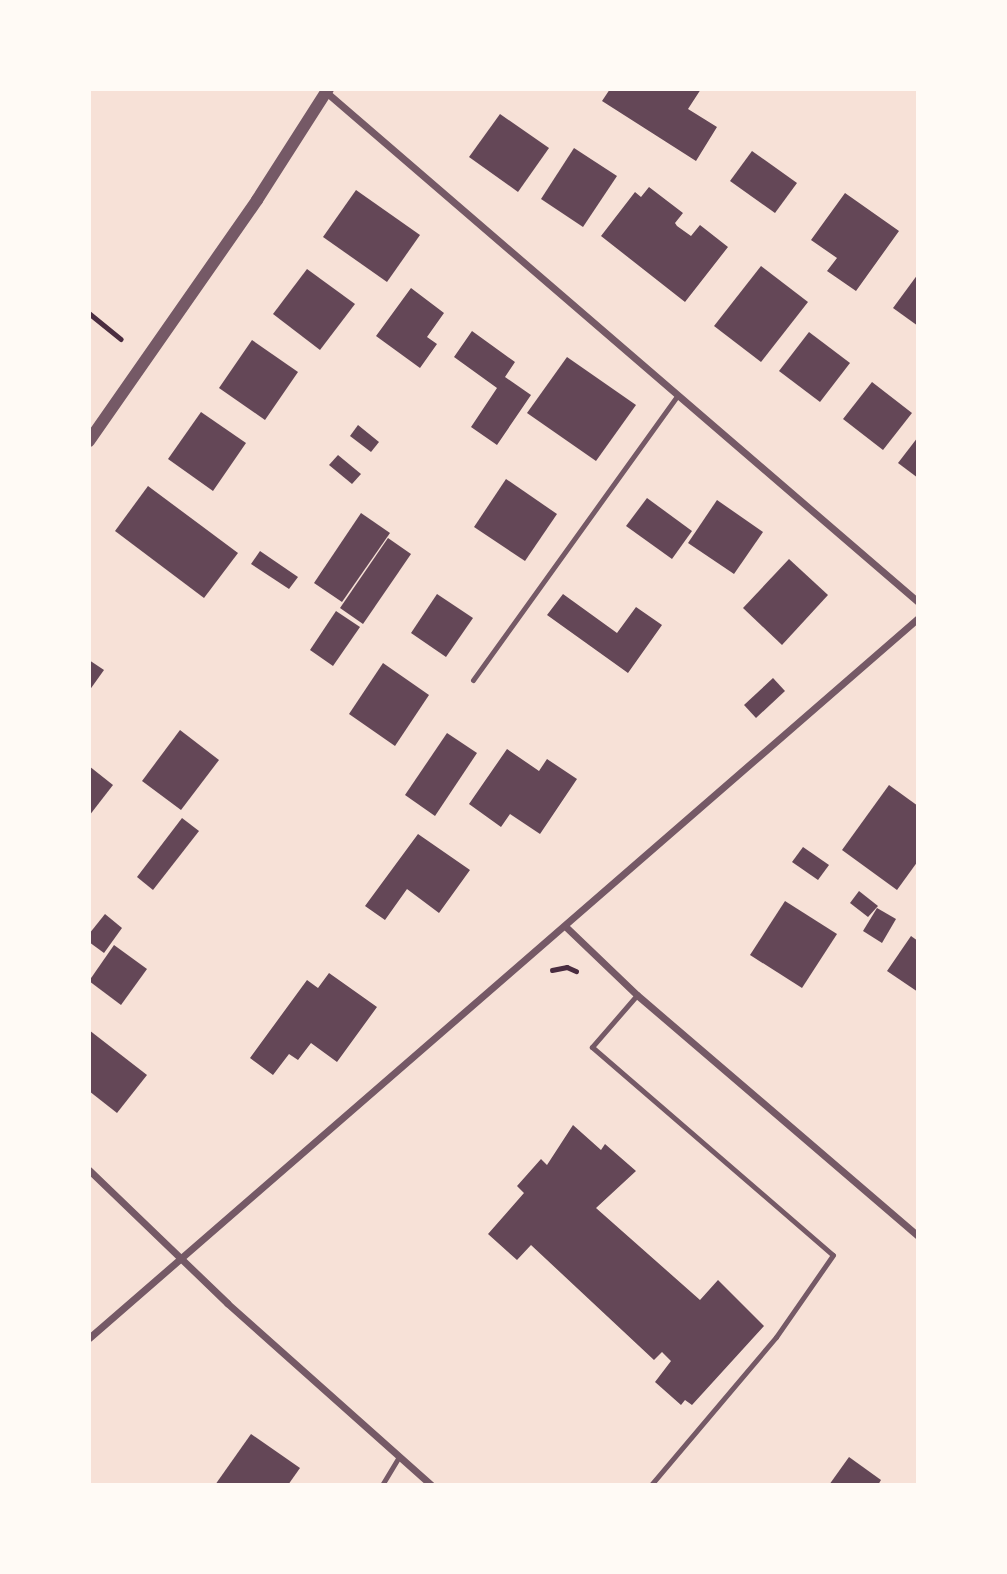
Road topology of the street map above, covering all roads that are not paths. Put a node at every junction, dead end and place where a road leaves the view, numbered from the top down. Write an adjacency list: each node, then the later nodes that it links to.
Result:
1 (327, 91): 2 (street); 3 (street)
2 (678, 395): 4 (street); 6 (lane)
3 (89, 441)
4 (918, 602)
5 (918, 618): 7 (street)
6 (473, 680)
7 (566, 927): 8 (street); 11 (street)
8 (636, 995): 10 (street); 16 (lane)
9 (89, 1170): 11 (street)
10 (918, 1236)
11 (182, 1260): 12 (street); 13 (street)
12 (89, 1338)
13 (400, 1457): 14 (lane); 15 (street)
14 (382, 1485)
15 (431, 1485)
16 (651, 1485)

